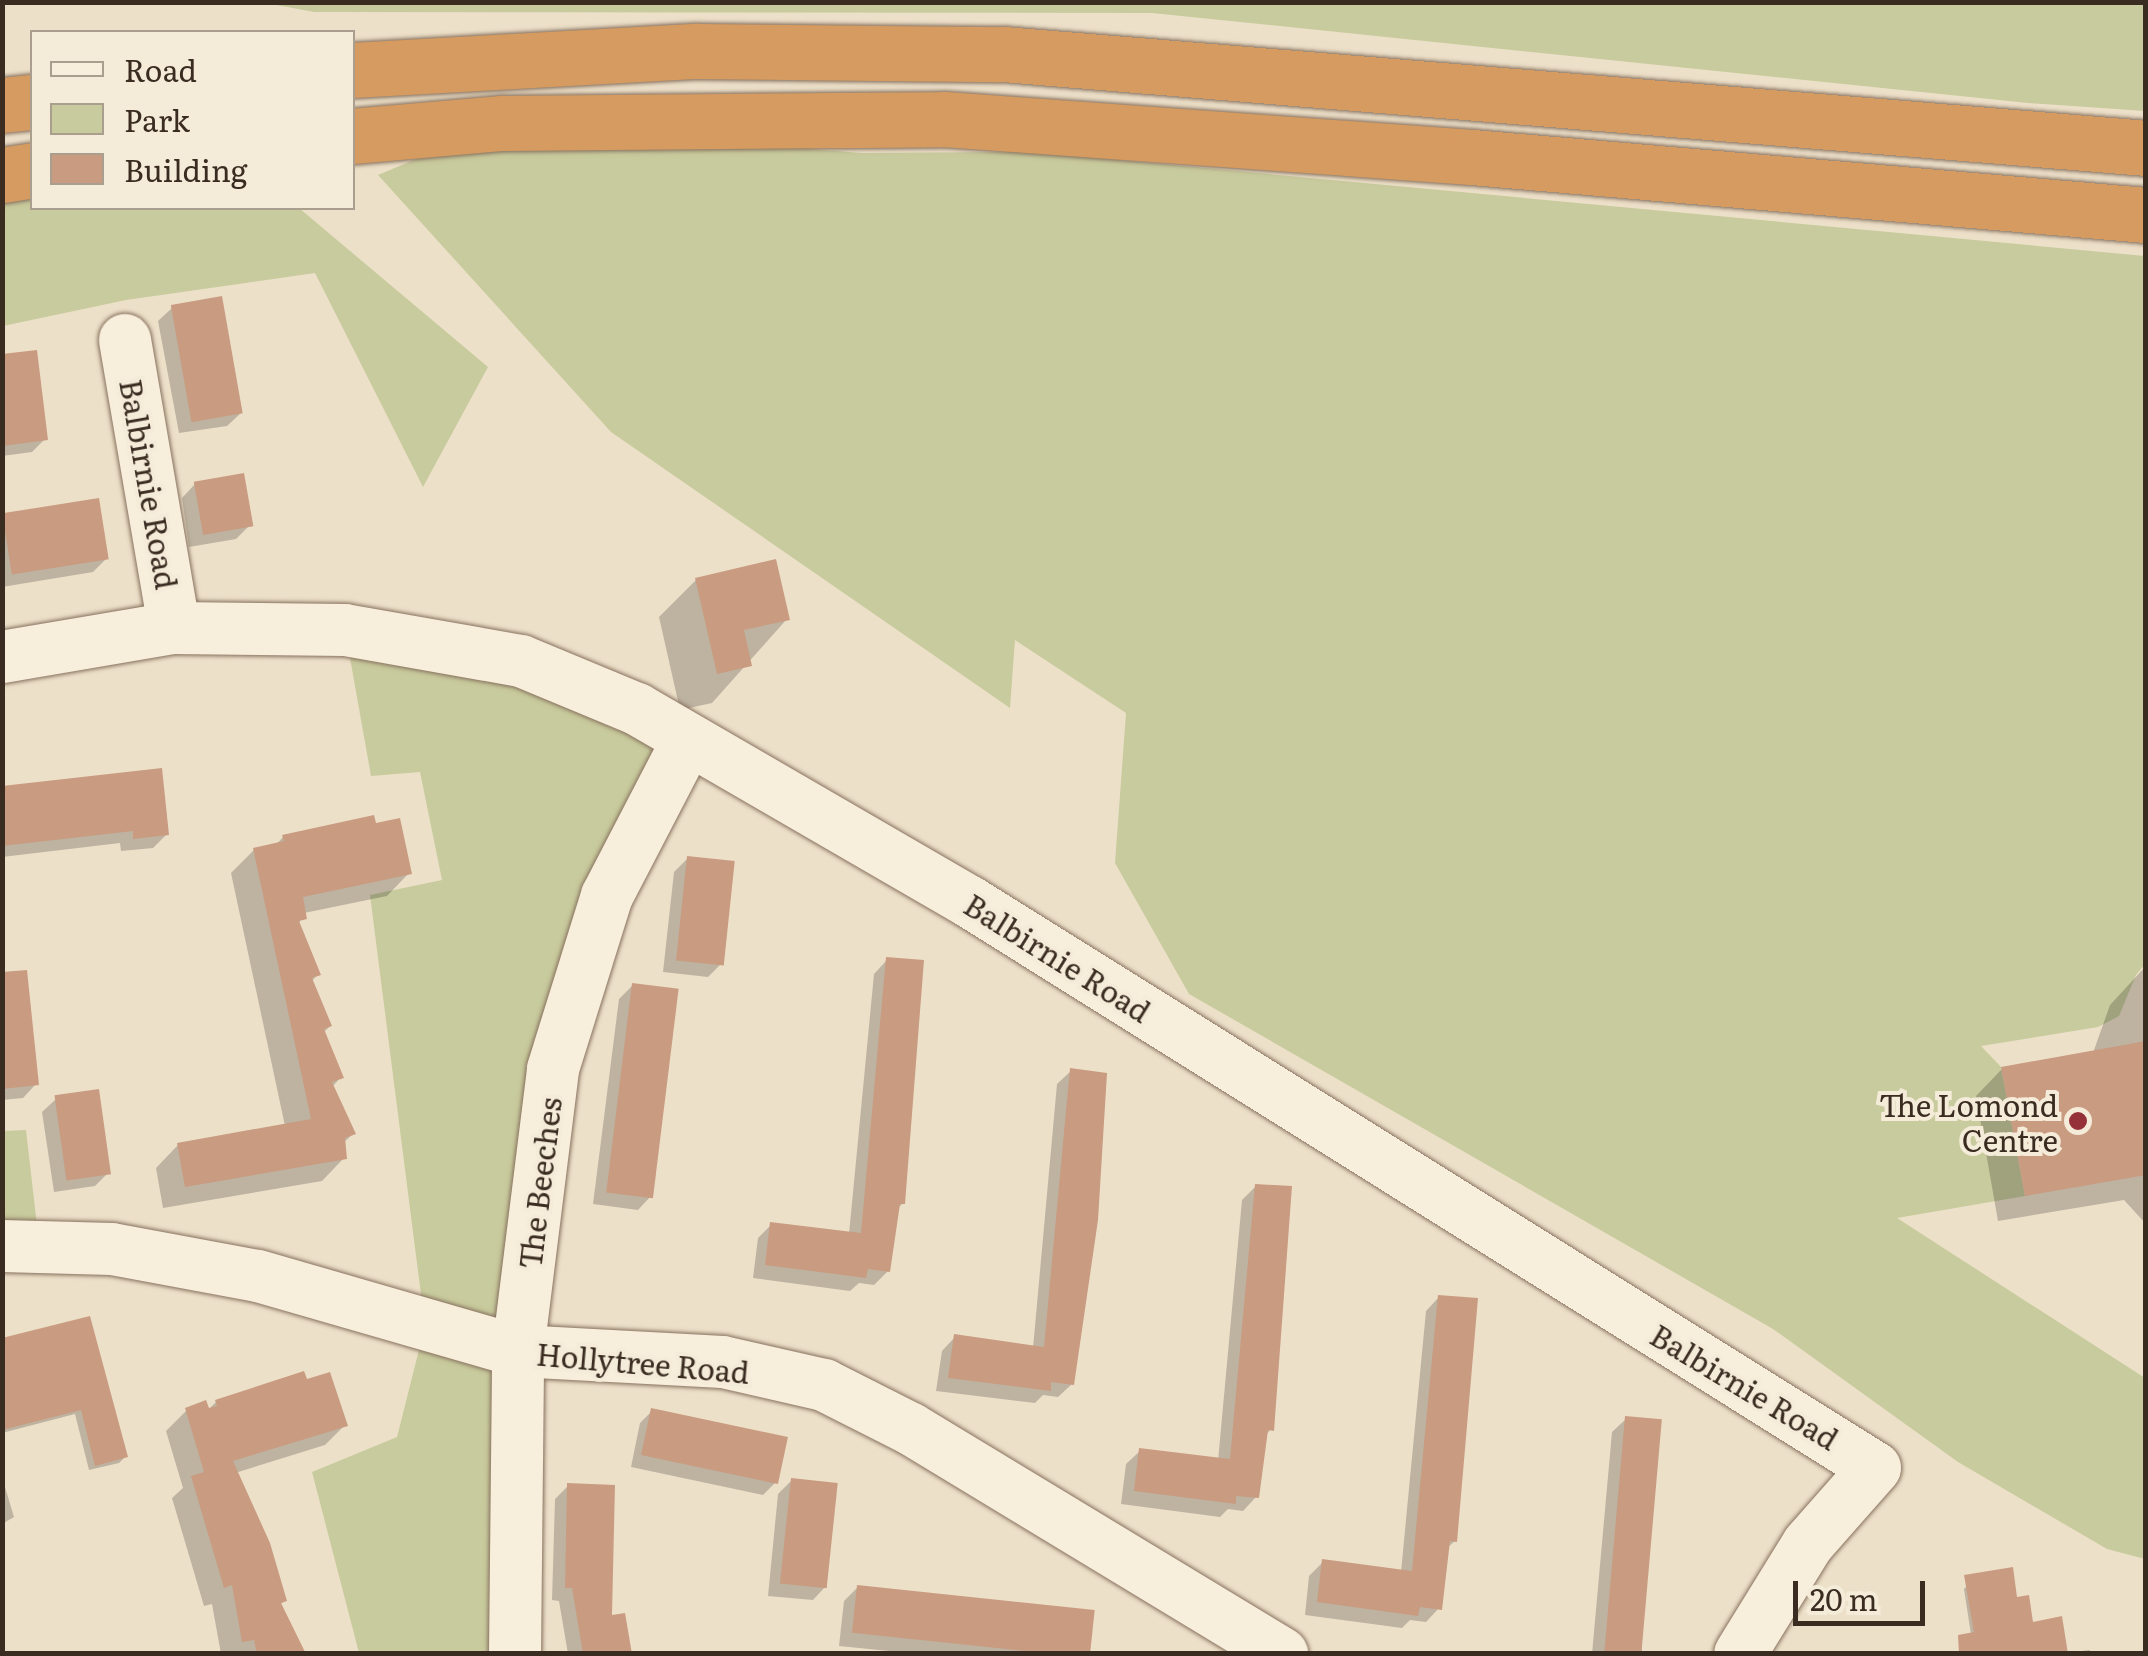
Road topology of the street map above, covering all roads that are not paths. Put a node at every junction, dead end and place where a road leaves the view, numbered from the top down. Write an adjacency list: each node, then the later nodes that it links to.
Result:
1 (355, 70): 5 (highway)
2 (30, 102): 3 (highway)
3 (2, 105)
4 (355, 136): 8 (highway)
5 (2146, 148)
6 (30, 170): 7 (highway)
7 (2, 175)
8 (2146, 215)
9 (125, 340): 10 (street, Balbirnie Road)
10 (174, 628): 11 (street, Balbirnie Road); 12 (street, Balbirnie Road)
11 (2, 657)
12 (688, 740): 14 (street, The Beeches); 17 (street, Balbirnie Road)
13 (2, 1246): 14 (street, Hollytree Road)
14 (518, 1352): 15 (street, The Beeches); 16 (street, Hollytree Road)
15 (516, 1654)
16 (1282, 1654)
17 (1740, 1654)

